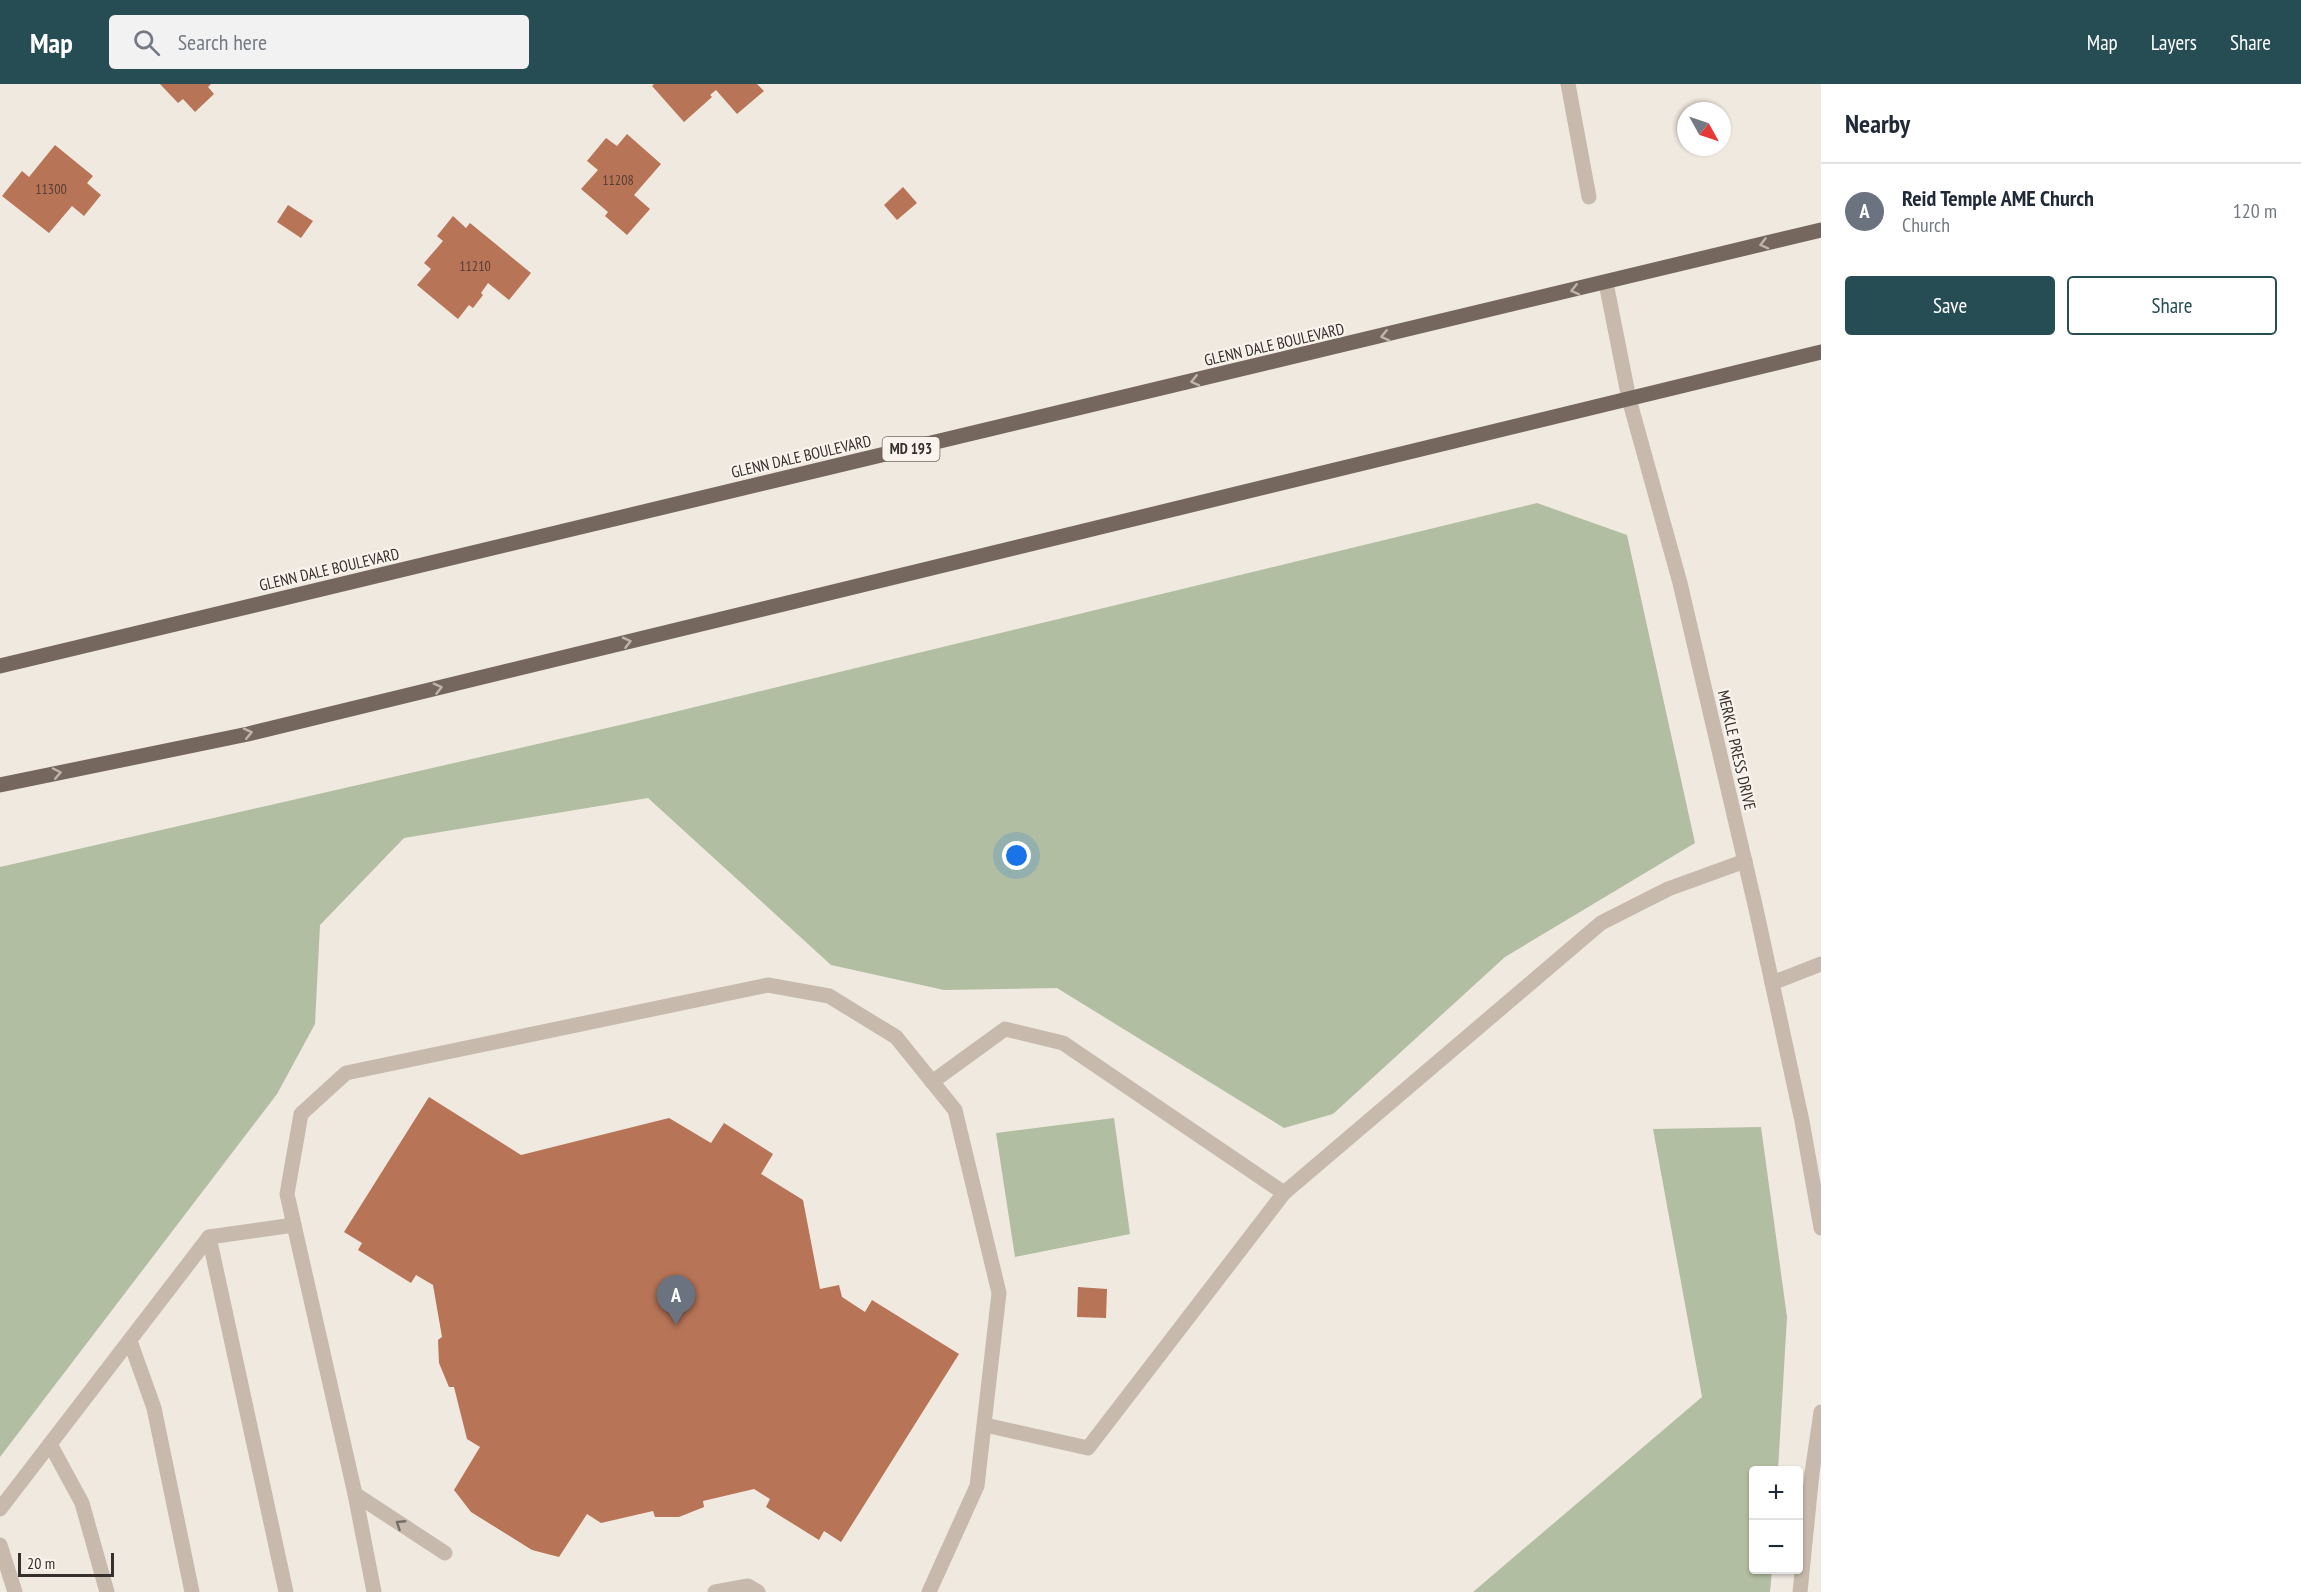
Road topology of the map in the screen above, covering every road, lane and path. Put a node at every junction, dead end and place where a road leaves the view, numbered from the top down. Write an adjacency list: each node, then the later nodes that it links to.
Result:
1 (1568, 84): 2 (street)
2 (1589, 197)
3 (1821, 230): 4 (main road, GLENN DALE BOULEVARD / MD 193, one-way to 4)
4 (1606, 283): 6 (street, MERKLE PRESS DRIVE); 7 (main road, GLENN DALE BOULEVARD / MD 193, one-way to 7)
5 (1821, 352): 6 (main road)
6 (1629, 399): 8 (main road, one-way to 6); 9 (street, MERKLE PRESS DRIVE)
7 (0, 666)
8 (0, 785)
9 (1744, 861): 11 (street, MERKLE PRESS DRIVE); 13 (street)
10 (1821, 964): 11 (street)
11 (1772, 983): 15 (street, MERKLE PRESS DRIVE)
12 (932, 1082): 13 (street); 14 (street); 19 (street)
13 (1284, 1193): 19 (street)
14 (294, 1225): 16 (street); 21 (street)
15 (1821, 1228)
16 (209, 1237): 17 (street); 28 (street)
17 (130, 1341): 20 (street); 27 (street)
18 (1821, 1412): 33 (street)
19 (985, 1425): 32 (street)
20 (50, 1444): 22 (street); 26 (street)
21 (355, 1494): 24 (street, one-way to 21); 29 (street)
22 (0, 1509)
23 (0, 1545): 25 (street)
24 (445, 1553)
25 (15, 1592)
26 (107, 1592)
27 (192, 1592)
28 (286, 1592)
29 (374, 1592)
30 (715, 1592): 31 (street)
31 (758, 1592)
32 (929, 1592)
33 (1800, 1592)

